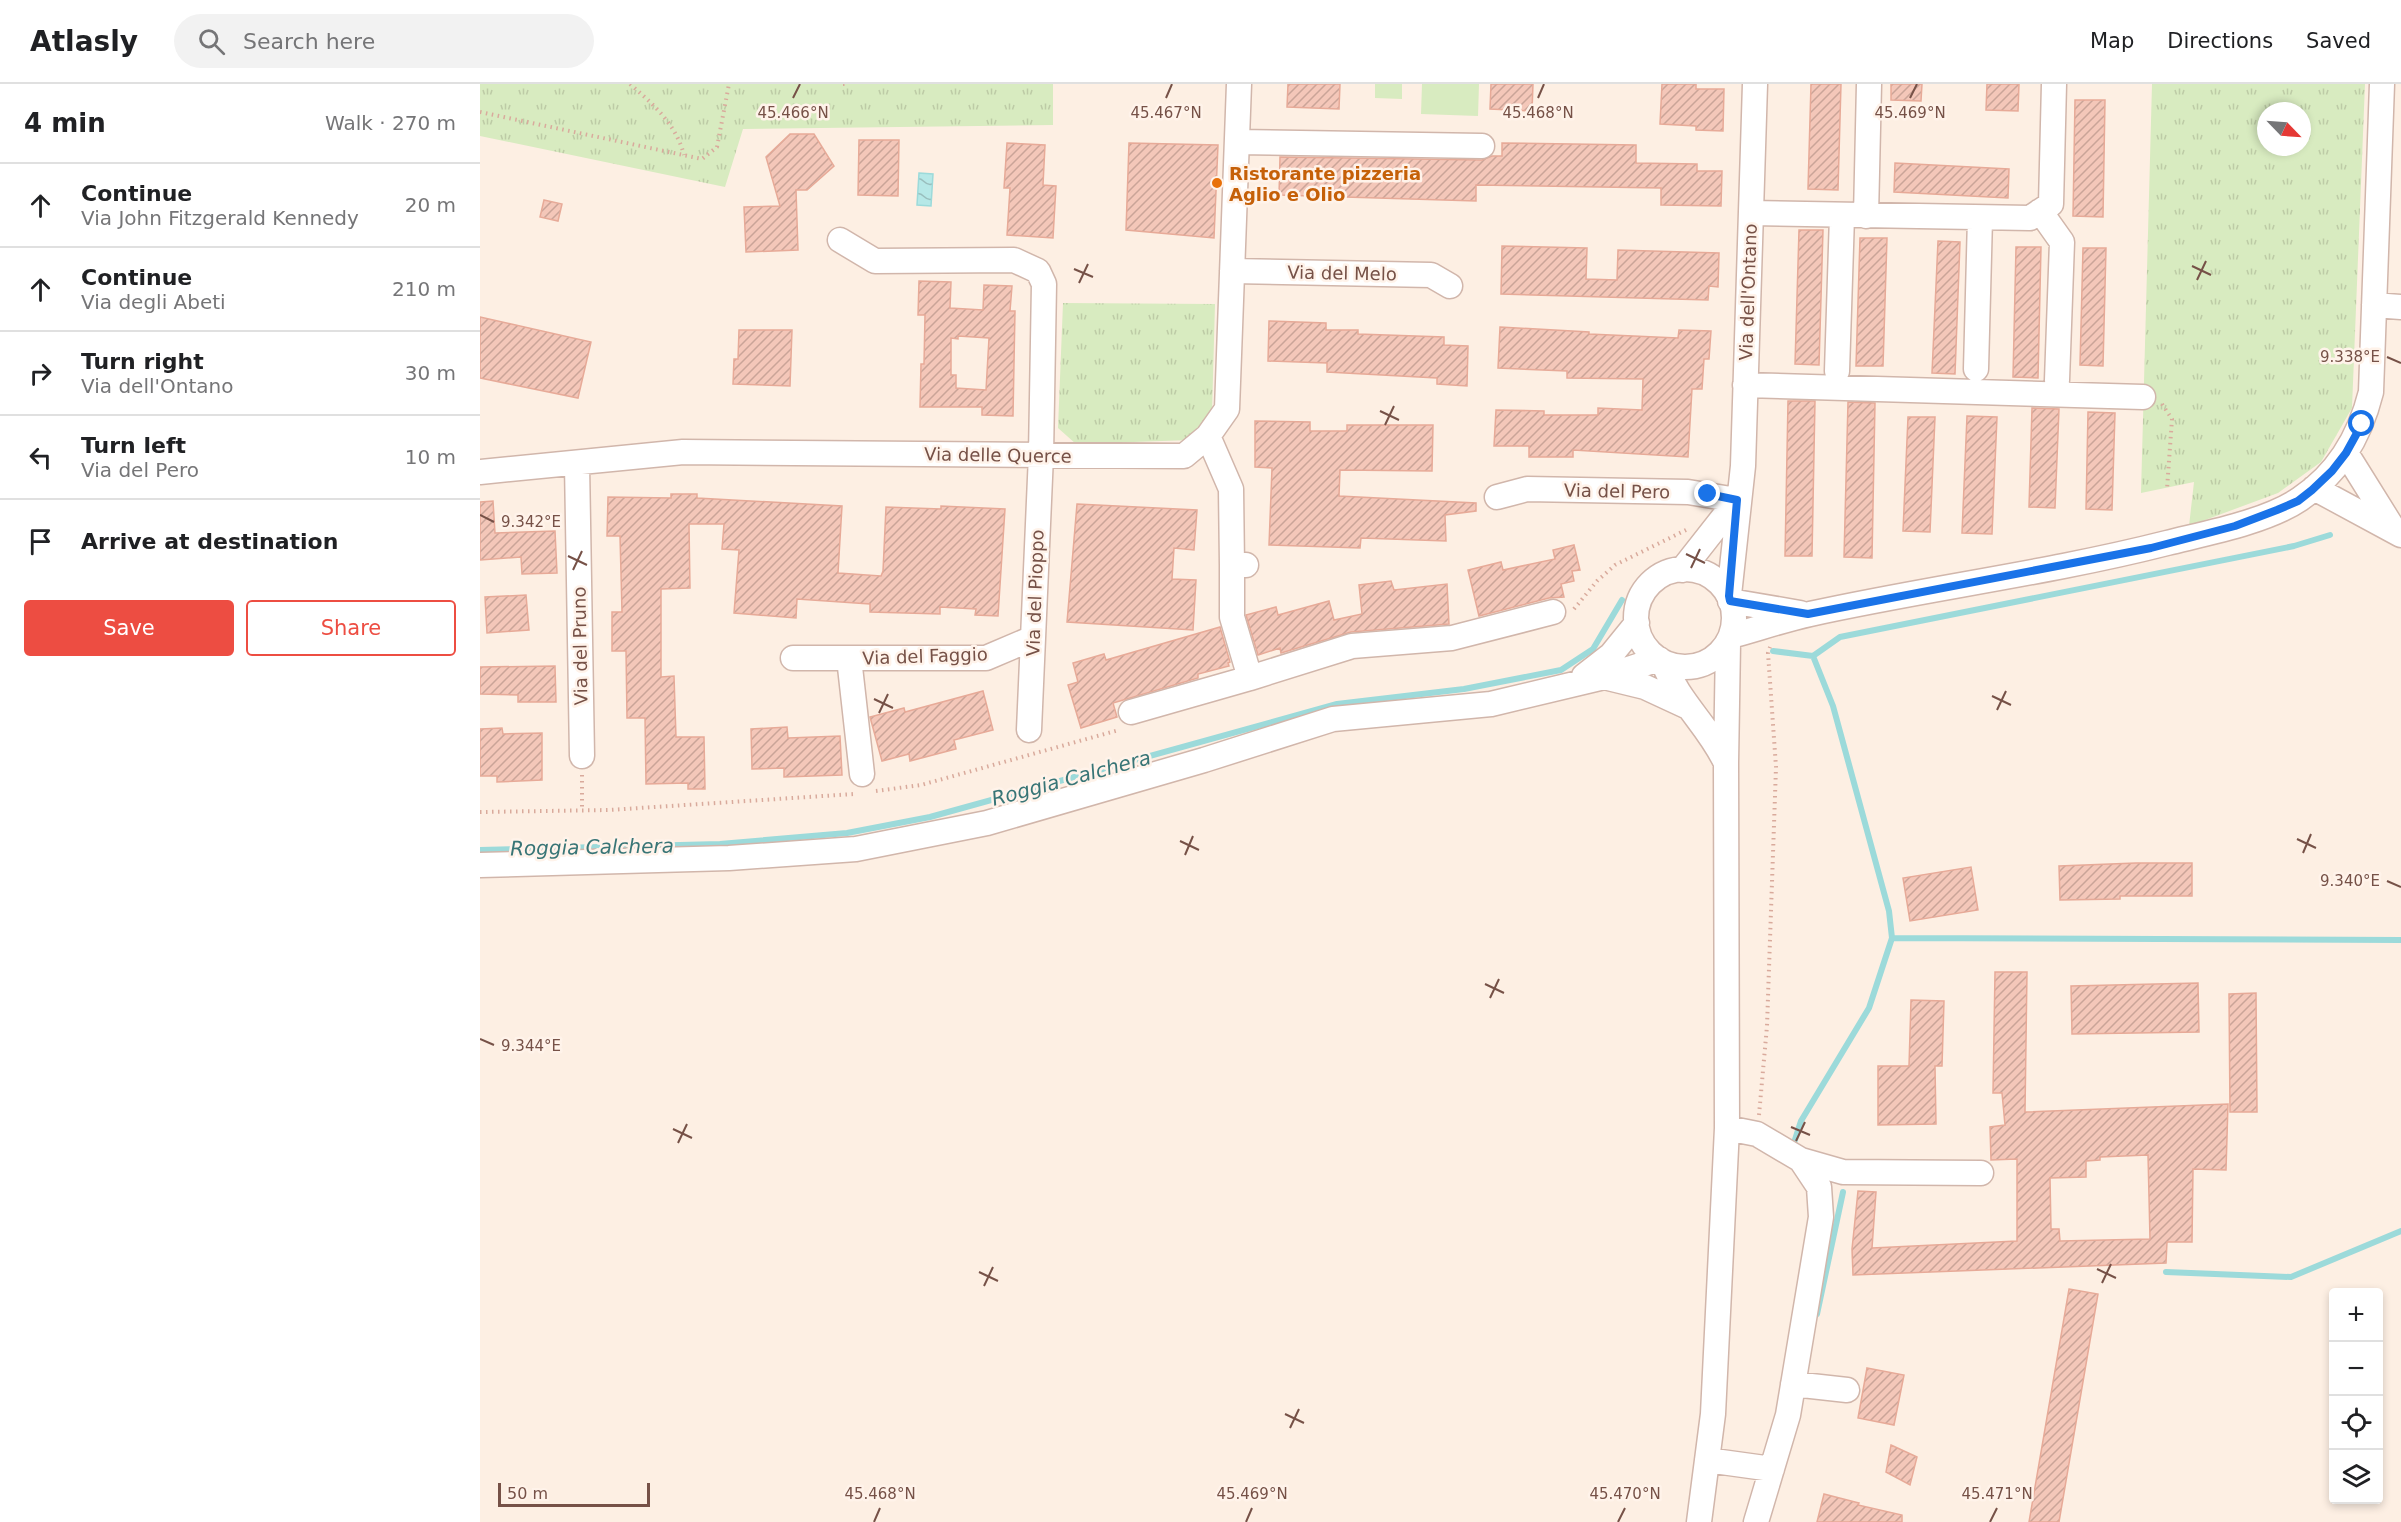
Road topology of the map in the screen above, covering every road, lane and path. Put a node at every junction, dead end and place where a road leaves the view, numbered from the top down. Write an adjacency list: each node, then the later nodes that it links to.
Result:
1 (630, 84): 12 (path)
2 (729, 84): 12 (path)
3 (1239, 84): 10 (street, Via delle Querce)
4 (1755, 84): 14 (street, Via dell'Ontano)
5 (1869, 84): 16 (street)
6 (2054, 84): 13 (street)
7 (2382, 84): 9 (street)
8 (480, 112): 12 (path)
9 (2391, 132): 21 (street)
10 (1237, 141): 11 (street); 19 (street, Via delle Querce)
11 (1482, 146)
12 (684, 155)
13 (2040, 211): 17 (street); 25 (street)
14 (1751, 213): 15 (street); 26 (street, Via dell'Ontano)
15 (1842, 216): 16 (street); 24 (street)
16 (1866, 216): 17 (street)
17 (1980, 218): 23 (street)
18 (840, 240): 29 (street, Via del Pioppo)
19 (1232, 271): 20 (street, Via del Melo); 28 (street, Via delle Querce)
20 (1450, 286)
21 (2374, 305): 22 (street); 30 (street)
22 (2401, 307)
23 (1976, 369)
24 (1837, 371)
25 (2057, 380)
26 (1745, 385): 27 (street); 36 (street, Via dell'Ontano)
27 (2143, 398): 34 (path)
28 (1208, 436): 29 (street, Via delle Querce); 50 (street)
29 (1041, 455): 31 (street, Via delle Querce); 43 (street, Via del Pioppo)
30 (2339, 462): 33 (street); 37 (street)
31 (577, 464): 32 (street, Via delle Querce); 55 (street, Via del Pruno)
32 (480, 472)
33 (2314, 488): 37 (street); 41 (street)
34 (2167, 489)
35 (1497, 497): 36 (street, Via del Pero)
36 (1737, 500): 38 (street, Via dell'Ontano); 39 (street, Via dell'Ontano)
37 (2398, 533)
38 (1682, 570): 39 (street); 42 (street)
39 (1730, 598): 41 (street); 44 (street)
40 (1553, 612): 50 (street)
41 (1808, 614): 44 (street)
42 (1637, 623): 48 (street); 51 (street)
43 (1033, 638): 47 (street, Via del Faggio); 54 (street, Via del Pioppo)
44 (1729, 639): 48 (street); 56 (street)
45 (1780, 643): 61 (path)
46 (793, 658): 47 (street, Via del Faggio)
47 (849, 658): 57 (street, Via del Faggio)
48 (1661, 661): 49 (street); 52 (street)
49 (1604, 677): 51 (street); 52 (street)
50 (1250, 678): 53 (street)
51 (1572, 684): 59 (street)
52 (1686, 706): 56 (street)
53 (1131, 712)
54 (1029, 730)
55 (582, 756): 58 (path)
56 (1726, 763): 60 (street)
57 (862, 774)
58 (582, 810)
59 (480, 865)
60 (1727, 1128): 61 (street); 66 (street)
61 (1758, 1134): 62 (street)
62 (1801, 1160): 63 (street); 64 (street)
63 (1981, 1173)
64 (1793, 1384): 65 (street); 67 (street)
65 (1847, 1390)
66 (1707, 1460): 67 (street); 68 (street)
67 (1772, 1469): 69 (street)
68 (1699, 1522)
69 (1756, 1522)

